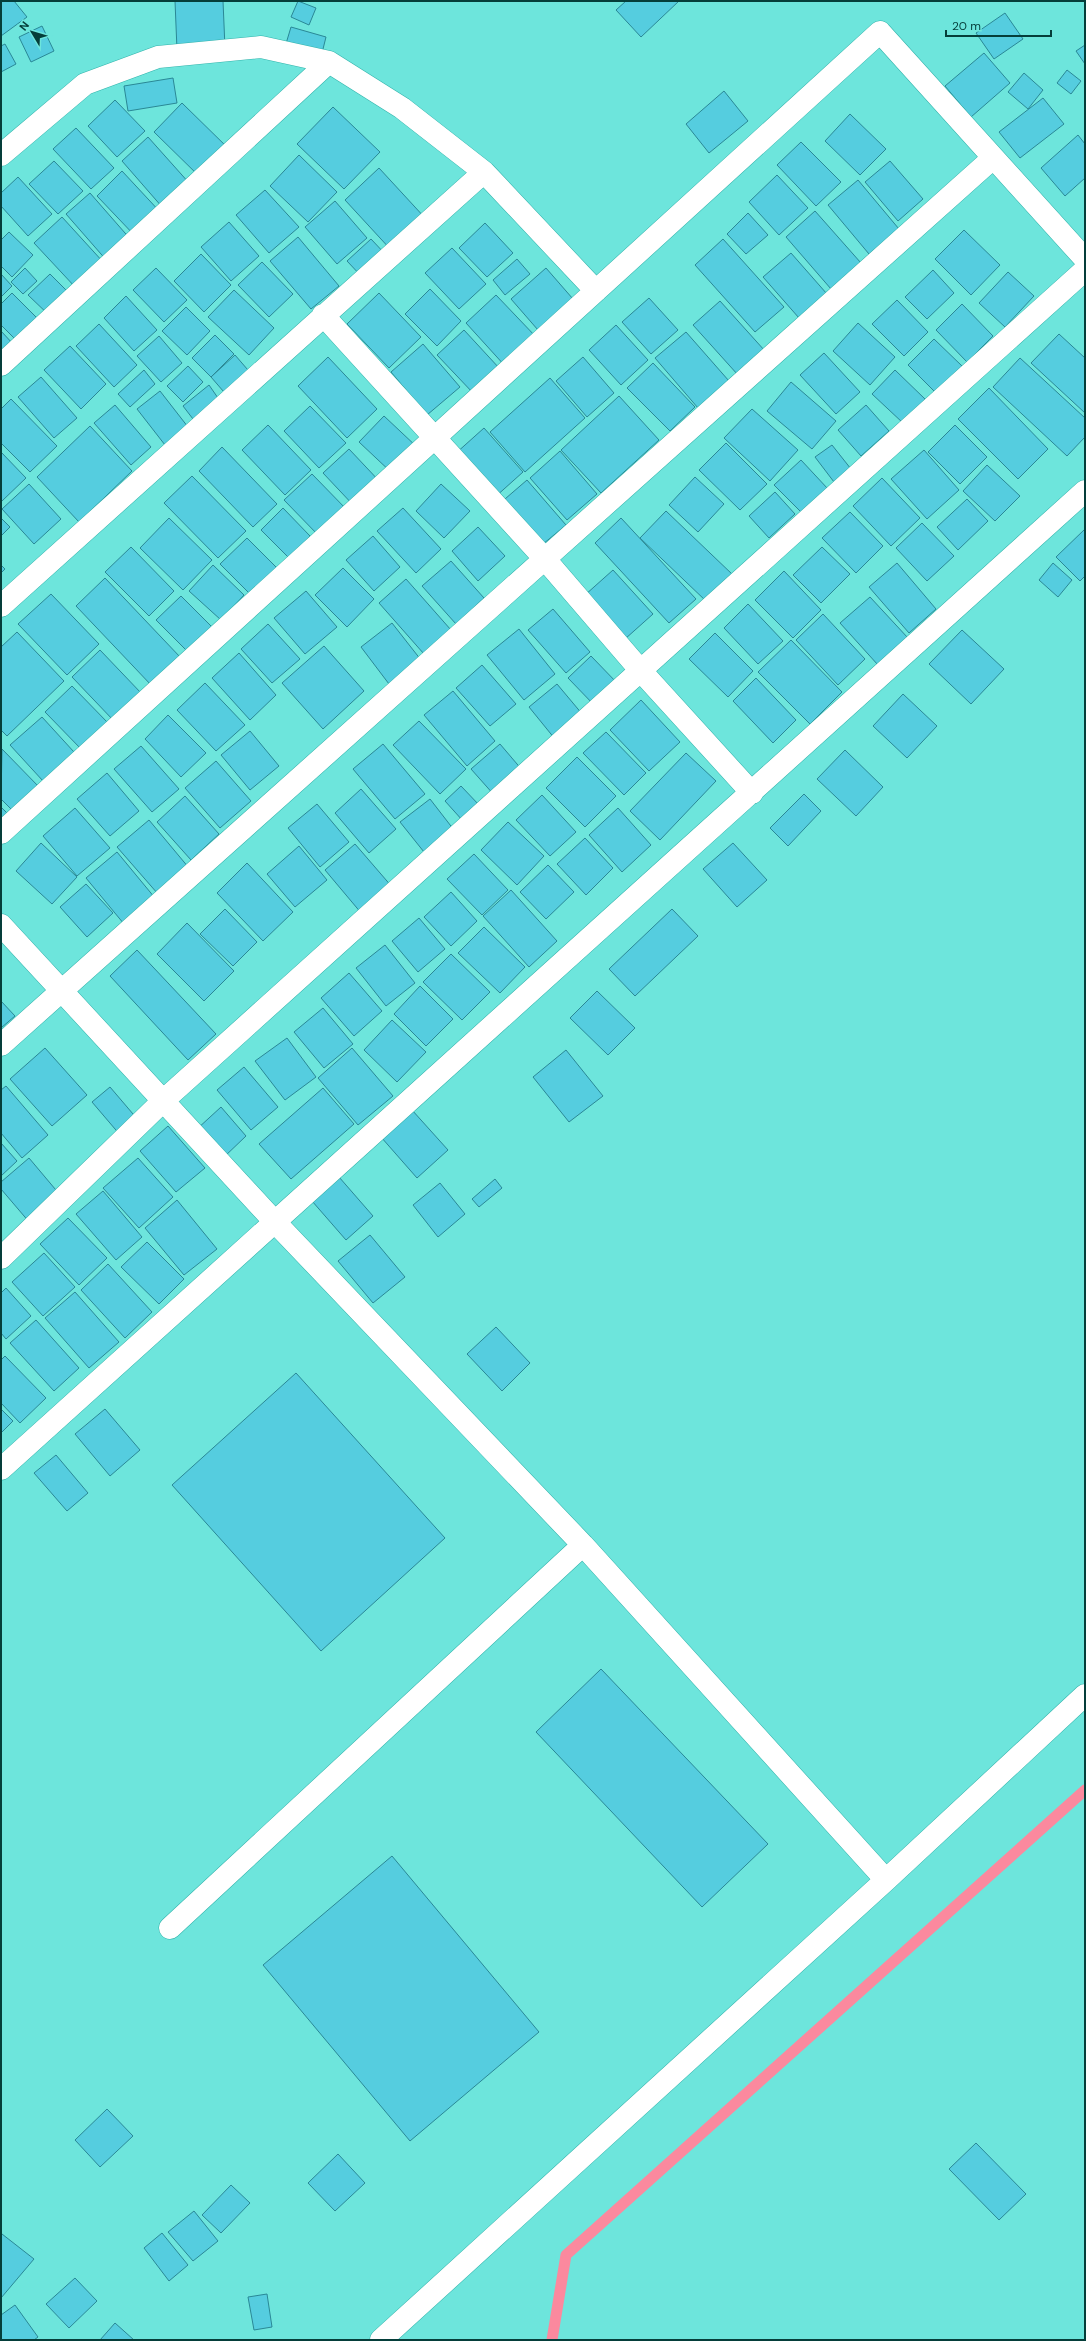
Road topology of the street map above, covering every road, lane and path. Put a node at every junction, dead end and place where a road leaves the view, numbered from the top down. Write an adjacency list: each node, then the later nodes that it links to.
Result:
1 (329, 62): 2 (street); 4 (street); 9 (street)
2 (1, 155)
3 (993, 158): 5 (street); 7 (street); 12 (street)
4 (484, 172): 7 (street); 8 (street)
5 (1085, 260)
6 (1085, 270): 14 (street)
7 (596, 292): 10 (street)
8 (323, 315): 10 (street); 13 (street)
9 (1, 365)
10 (435, 438): 12 (street); 16 (street)
11 (1085, 491): 15 (street)
12 (544, 558): 14 (street); 18 (street)
13 (1, 606)
14 (641, 671): 15 (street); 20 (street)
15 (752, 793): 21 (street)
16 (1, 833)
17 (1, 925): 18 (street)
18 (61, 990): 19 (street); 20 (street)
19 (1, 1045)
20 (164, 1100): 21 (street); 22 (street)
21 (274, 1221): 23 (street); 24 (street)
22 (1, 1258)
23 (1, 1469)
24 (583, 1545): 26 (street); 27 (street)
25 (1085, 1695): 26 (street)
26 (886, 1880): 28 (street)
27 (170, 1928)
28 (381, 2340)

